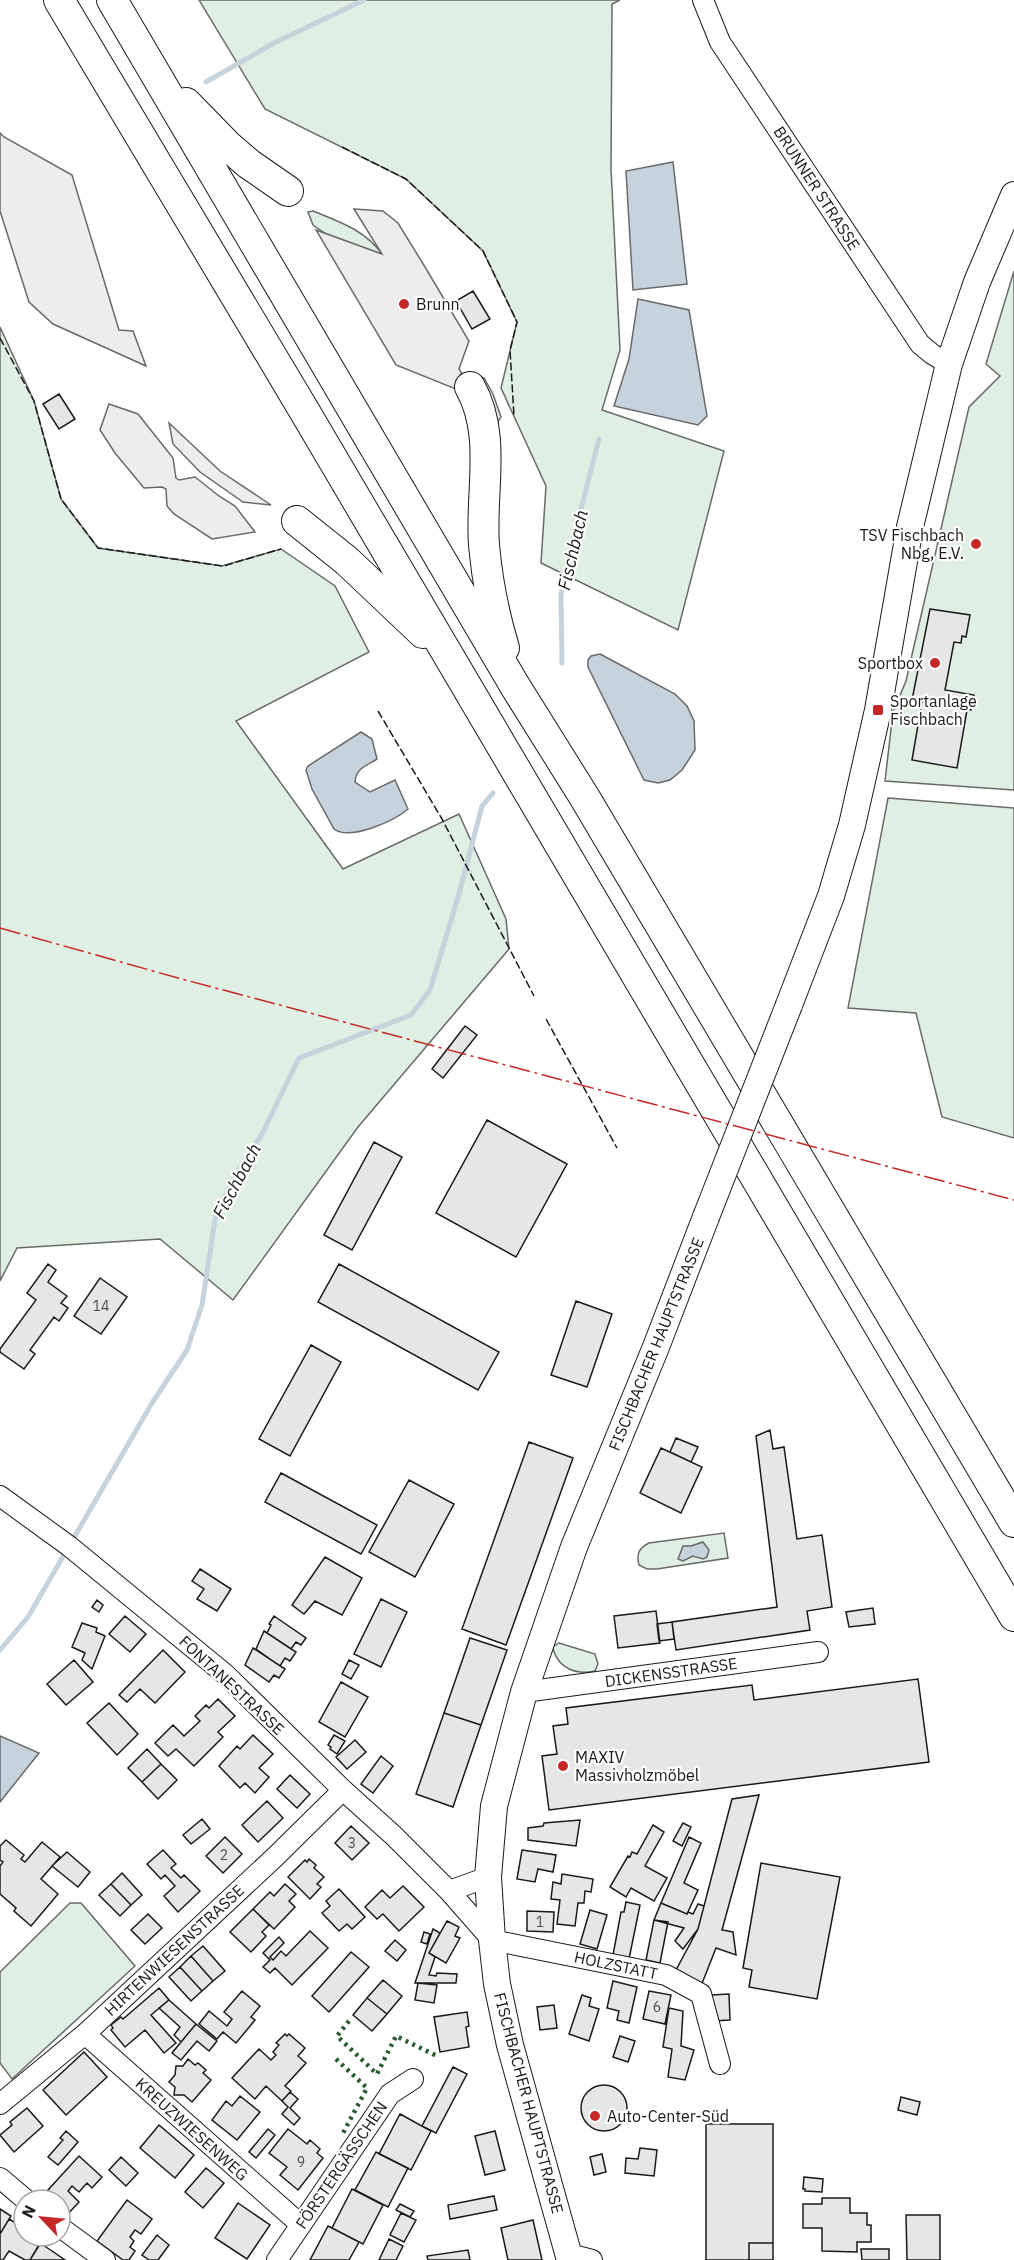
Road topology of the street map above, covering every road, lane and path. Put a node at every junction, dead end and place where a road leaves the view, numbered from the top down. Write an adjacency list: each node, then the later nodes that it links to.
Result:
1 (59, 0): 10 (highway)
2 (112, 0): 4 (highway)
3 (703, 0): 7 (street, BRUNNER STRASSE)
4 (144, 55): 5 (highway); 11 (highway)
5 (288, 191)
6 (1014, 195): 7 (main road, FISCHBACHER HAUPTSTRASSE)
7 (949, 363): 16 (main road, FISCHBACHER HAUPTSTRASSE, bridge)
8 (470, 387): 11 (highway)
9 (297, 521): 10 (highway)
10 (451, 661): 14 (highway)
11 (515, 686): 13 (highway)
12 (0, 1496): 17 (street, FONTANESTRASSE)
13 (1014, 1522)
14 (1014, 1616)
15 (818, 1652): 16 (street, DICKENSSTRASSE)
16 (524, 1692): 18 (main road, FISCHBACHER HAUPTSTRASSE)
17 (343, 1790): 19 (street, FONTANESTRASSE); 21 (street, HIRTENWIESENSTRASSE)
18 (488, 1877): 19 (street); 20 (main road, FISCHBACHER HAUPTSTRASSE)
19 (450, 1891): 20 (street, FONTANESTRASSE)
20 (492, 1940): 22 (street, HOLZSTATT); 29 (main road, FISCHBACHER HAUPTSTRASSE)
21 (85, 2034): 24 (street, HIRTENWIESENSTRASSE); 27 (street, KREUZWIESENWEG)
22 (720, 2064)
23 (413, 2079): 27 (street, FÖRSTERGÄSSCHEN)
24 (0, 2104)
25 (0, 2178): 26 (street)
26 (12, 2188)
27 (300, 2224): 31 (street, FÖRSTERGÄSSCHEN)
28 (72, 2236): 30 (street)
29 (577, 2258)
30 (105, 2260)
31 (277, 2260)

